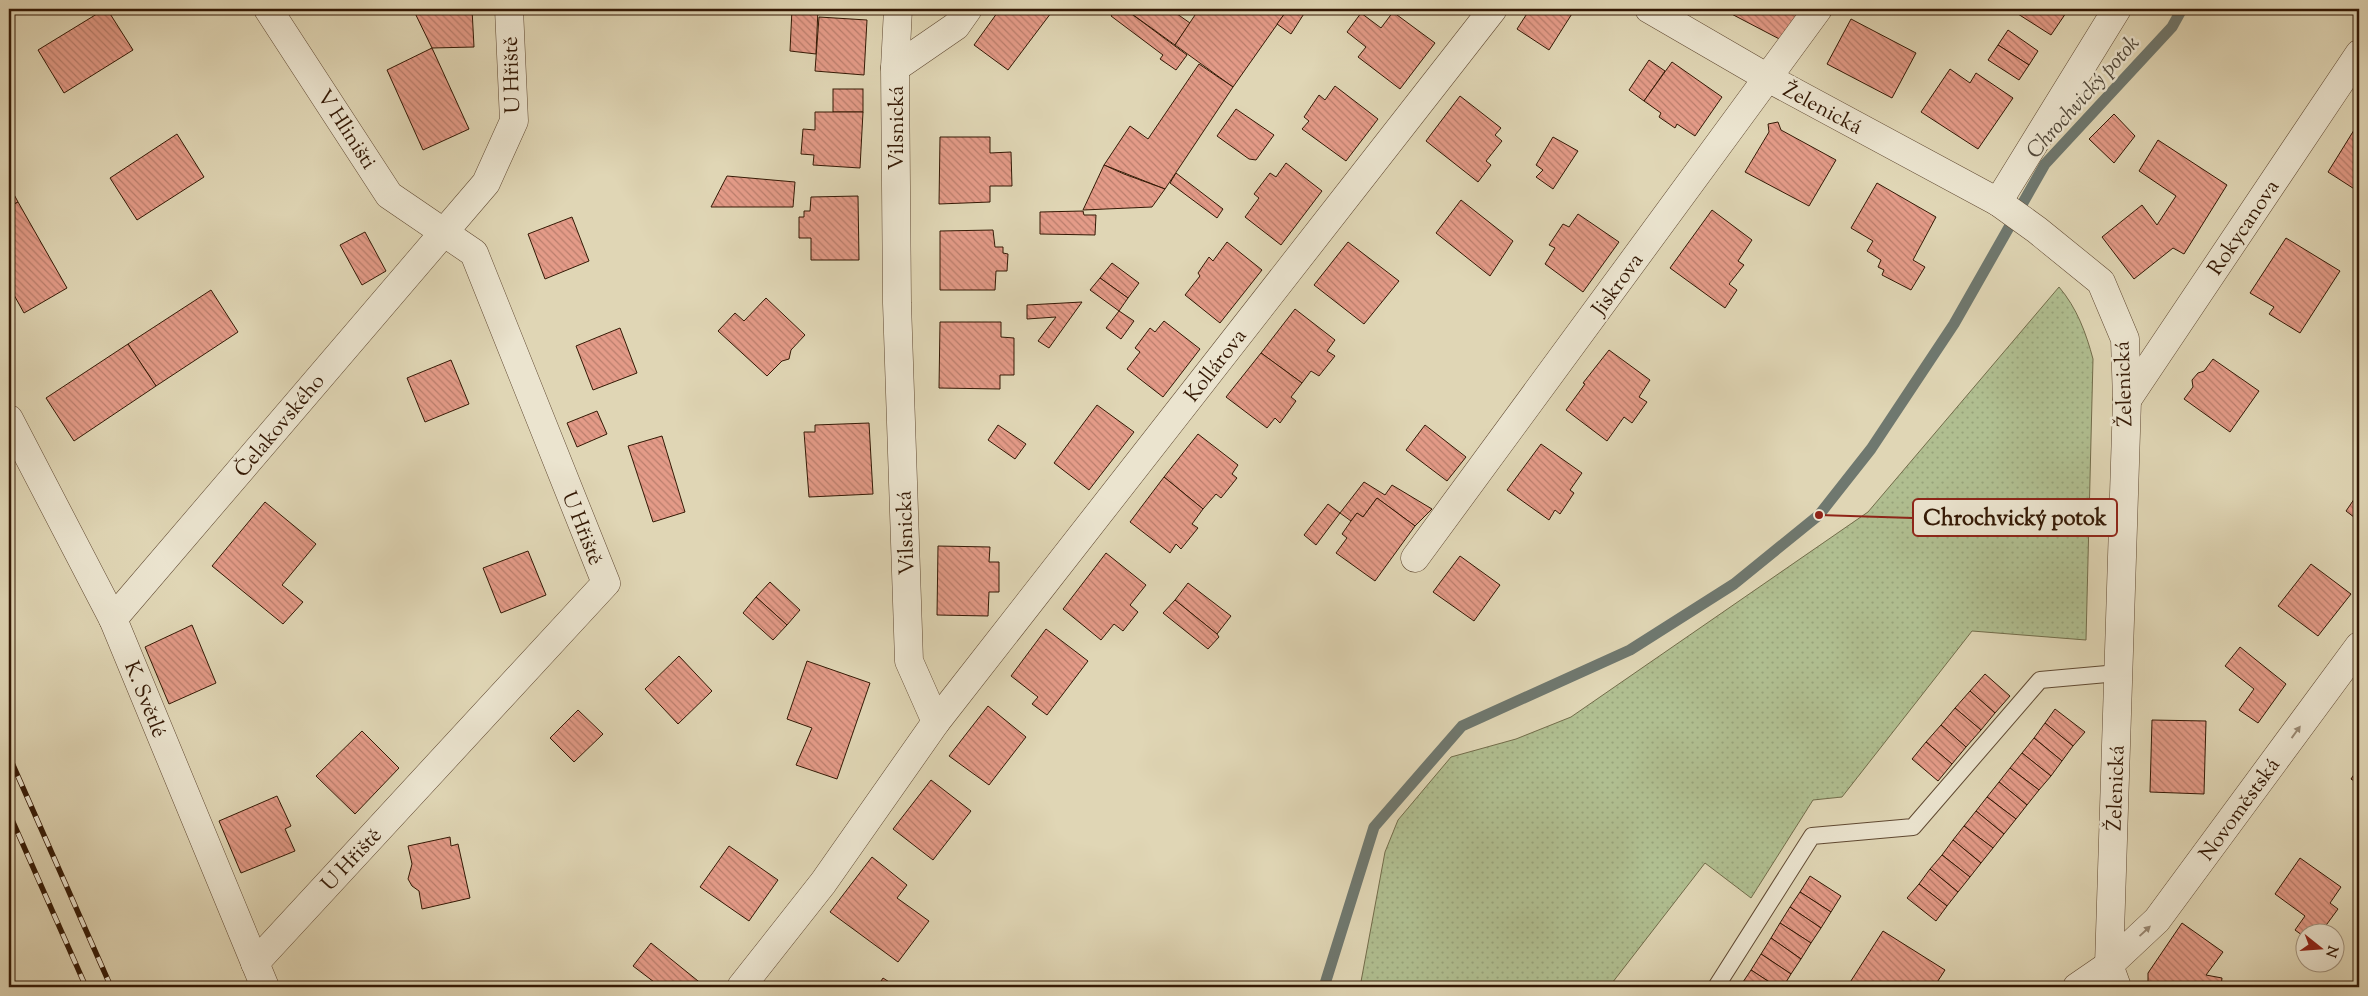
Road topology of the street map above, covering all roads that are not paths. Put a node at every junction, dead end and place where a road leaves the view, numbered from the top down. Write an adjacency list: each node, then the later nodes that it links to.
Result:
1 (268, 9): 13 (street, V Hliništi)
2 (509, 9): 13 (street, U Hřiště)
3 (898, 9): 10 (street, Vilsnická)
4 (968, 9): 10 (street)
5 (1493, 9): 20 (street, Kollárova)
6 (1649, 9): 11 (street, Želenická)
7 (1818, 9): 11 (street, Jiskrova)
8 (2117, 9): 12 (street)
9 (2359, 54): 14 (street, Rokycanova)
10 (895, 68): 20 (street, Vilsnická)
11 (1768, 78): 12 (street, Želenická); 16 (street, Jiskrova)
12 (2001, 205): 14 (street, Želenická)
13 (444, 231): 17 (street, Čelakovského); 21 (street, U Hřiště)
14 (2126, 400): 19 (street, Želenická)
15 (9, 420): 17 (street, K. Světlé)
16 (1415, 558)
17 (113, 619): 21 (street, K. Světlé)
18 (2359, 646): 22 (street, Novoměstská, one-way to 18)
19 (2118, 673): 22 (street, Želenická); 24 (lane)
20 (936, 722): 23 (street)
21 (260, 975)
22 (2113, 976): 25 (street, Novoměstská)
23 (741, 987)
24 (1716, 987)
25 (2077, 987)

